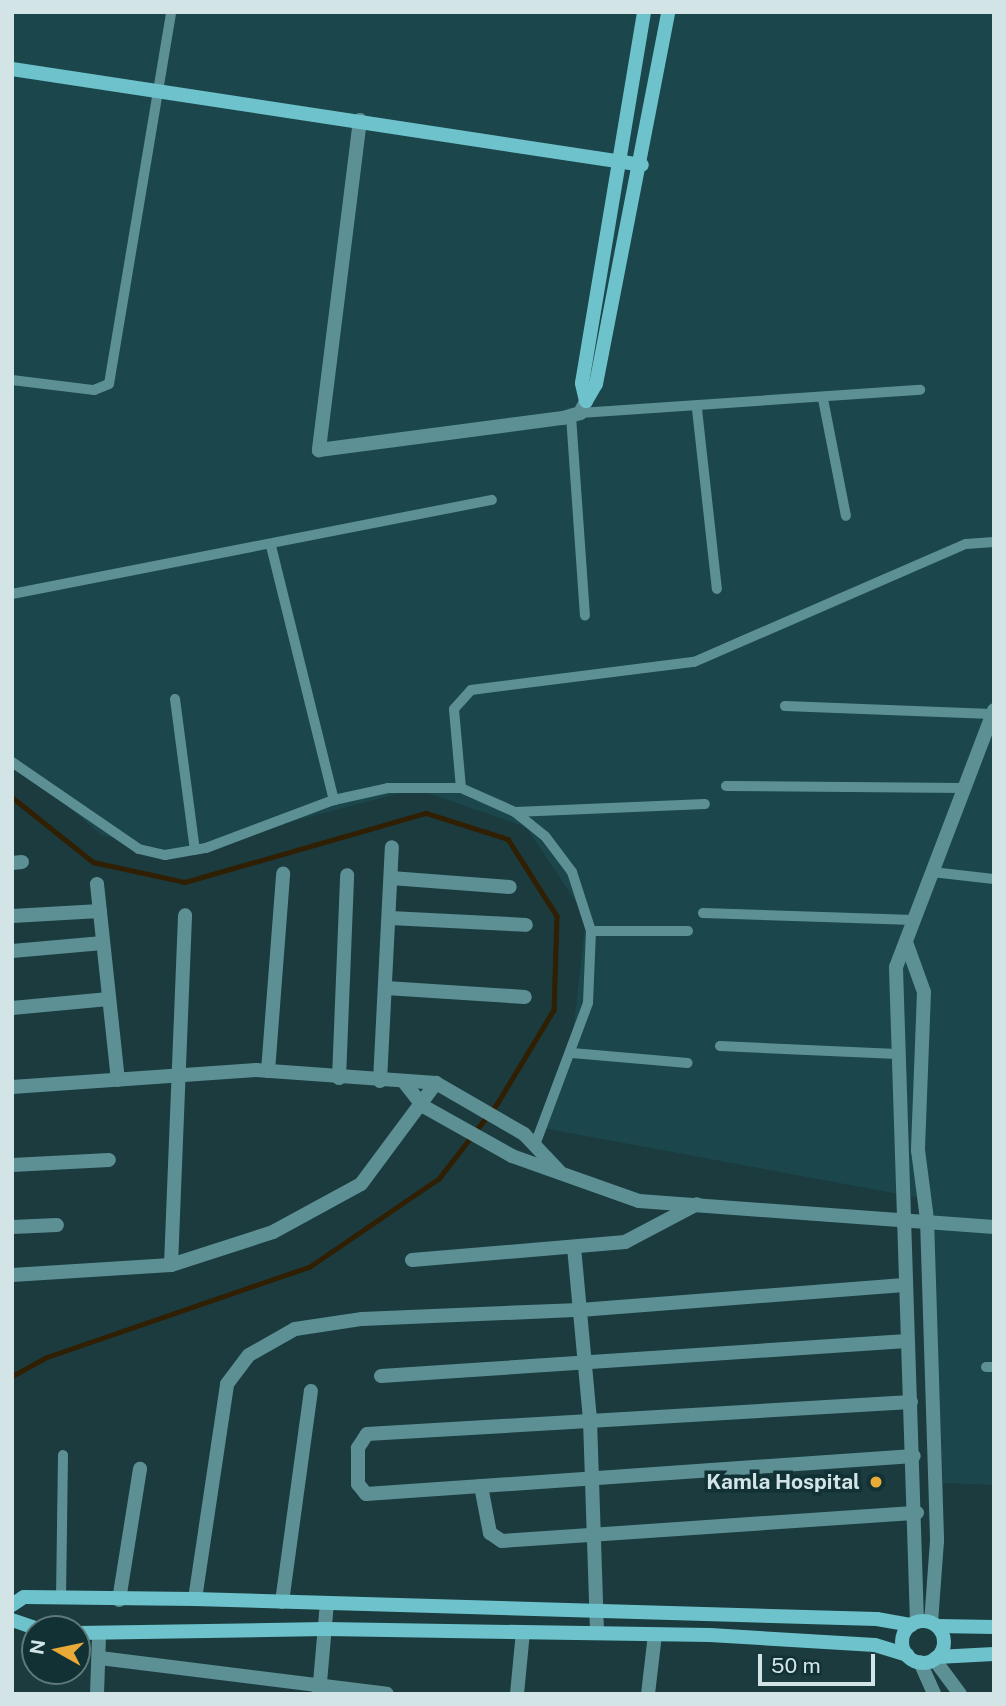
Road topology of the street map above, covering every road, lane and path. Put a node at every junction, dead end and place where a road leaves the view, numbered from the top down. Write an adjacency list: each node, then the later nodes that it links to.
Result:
1 (172, 12): 5 (lane)
2 (644, 12): 7 (main road)
3 (668, 12): 8 (main road)
4 (12, 69): 5 (main road)
5 (159, 91): 6 (main road); 9 (lane)
6 (360, 120): 7 (main road); 13 (street)
7 (621, 159): 8 (main road); 13 (main road)
8 (642, 165): 13 (main road)
9 (12, 380)
10 (920, 390): 11 (lane)
11 (823, 399): 12 (lane); 15 (lane)
12 (697, 409): 13 (lane); 18 (lane)
13 (579, 410): 20 (lane)
14 (492, 500): 17 (lane)
15 (846, 516)
16 (994, 542): 26 (lane)
17 (271, 546): 19 (lane); 28 (lane)
18 (718, 589)
19 (12, 594)
20 (585, 617)
21 (175, 699): 32 (lane)
22 (785, 706): 23 (lane)
23 (993, 712): 27 (street)
24 (12, 762): 32 (lane)
25 (726, 786): 27 (lane)
26 (461, 788): 28 (lane); 30 (lane)
27 (964, 788): 33 (street)
28 (334, 800): 32 (lane)
29 (705, 804): 30 (lane)
30 (515, 811): 47 (lane)
31 (392, 847): 36 (street)
32 (195, 850)
33 (932, 872): 37 (lane); 45 (street)
34 (283, 874): 60 (street)
35 (347, 875): 62 (street)
36 (391, 878): 39 (street); 44 (street)
37 (994, 879)
38 (97, 884): 40 (street)
39 (510, 887)
40 (100, 911): 43 (street); 50 (street)
41 (704, 913): 45 (lane)
42 (185, 915): 61 (street)
43 (12, 916)
44 (390, 918): 46 (street); 52 (street)
45 (914, 920): 49 (street)
46 (526, 925)
47 (591, 931): 48 (lane); 57 (lane)
48 (688, 931)
49 (906, 942): 58 (street); 75 (street)
50 (103, 943): 51 (street); 54 (street)
51 (12, 951)
52 (386, 988): 53 (street); 64 (street)
53 (525, 997)
54 (110, 999): 55 (street); 63 (street)
55 (12, 1009)
56 (720, 1046): 58 (lane)
57 (572, 1053): 59 (lane); 69 (lane)
58 (897, 1054): 74 (street)
59 (688, 1063)
60 (268, 1071): 61 (street); 62 (street)
61 (177, 1075): 63 (street); 81 (street)
62 (339, 1078): 64 (street)
63 (118, 1080): 67 (street)
64 (380, 1081): 65 (street)
65 (404, 1082): 66 (street); 68 (street)
66 (436, 1083): 68 (street); 69 (street)
67 (12, 1087)
68 (423, 1106): 72 (street); 81 (street)
69 (535, 1145): 72 (street)
70 (109, 1160): 71 (street)
71 (12, 1165)
72 (563, 1174): 73 (street)
73 (697, 1204): 74 (street); 79 (street)
74 (899, 1215): 75 (street); 83 (street)
75 (927, 1219): 78 (street); 105 (street)
76 (57, 1225): 77 (street)
77 (12, 1227)
78 (994, 1227)
79 (574, 1247): 80 (street); 84 (street)
80 (412, 1260)
81 (171, 1265): 82 (street)
82 (12, 1275)
83 (904, 1284): 84 (street); 85 (street)
84 (579, 1310): 86 (street); 100 (street)
85 (907, 1341): 86 (street); 89 (street)
86 (585, 1360): 87 (street); 90 (street)
87 (381, 1376)
88 (311, 1391): 101 (street)
89 (911, 1402): 90 (street); 92 (street)
90 (590, 1420): 94 (street); 95 (street)
91 (63, 1455): 98 (lane)
92 (914, 1456): 94 (street); 96 (street)
93 (139, 1469): 99 (street)
94 (593, 1478): 95 (street); 97 (street)
95 (481, 1486): 97 (street)
96 (917, 1513): 97 (street); 105 (street)
97 (596, 1539): 104 (street)
98 (61, 1598): 99 (main road); 103 (main road)
99 (119, 1600): 100 (main road)
100 (195, 1600): 101 (main road)
101 (282, 1602): 102 (main road)
102 (327, 1603): 104 (main road); 107 (street)
103 (12, 1605)
104 (598, 1610): 105 (main road); 109 (street)
105 (924, 1624): 106 (main road); 115 (main road); 115 (main road)
106 (994, 1627)
107 (325, 1629): 108 (main road); 112 (main road); 116 (street)
108 (523, 1632): 109 (main road); 119 (street)
109 (597, 1633): 110 (main road)
110 (655, 1634): 115 (main road); 120 (street)
111 (91, 1635): 112 (main road)
112 (99, 1636): 114 (street)
113 (994, 1654): 115 (main road)
114 (100, 1658): 116 (street); 117 (street)
115 (925, 1658): 121 (street); 122 (street)
116 (320, 1690): 118 (street)
117 (97, 1694)
118 (387, 1694)
119 (517, 1694)
120 (648, 1694)
121 (934, 1694)
122 (960, 1694)

